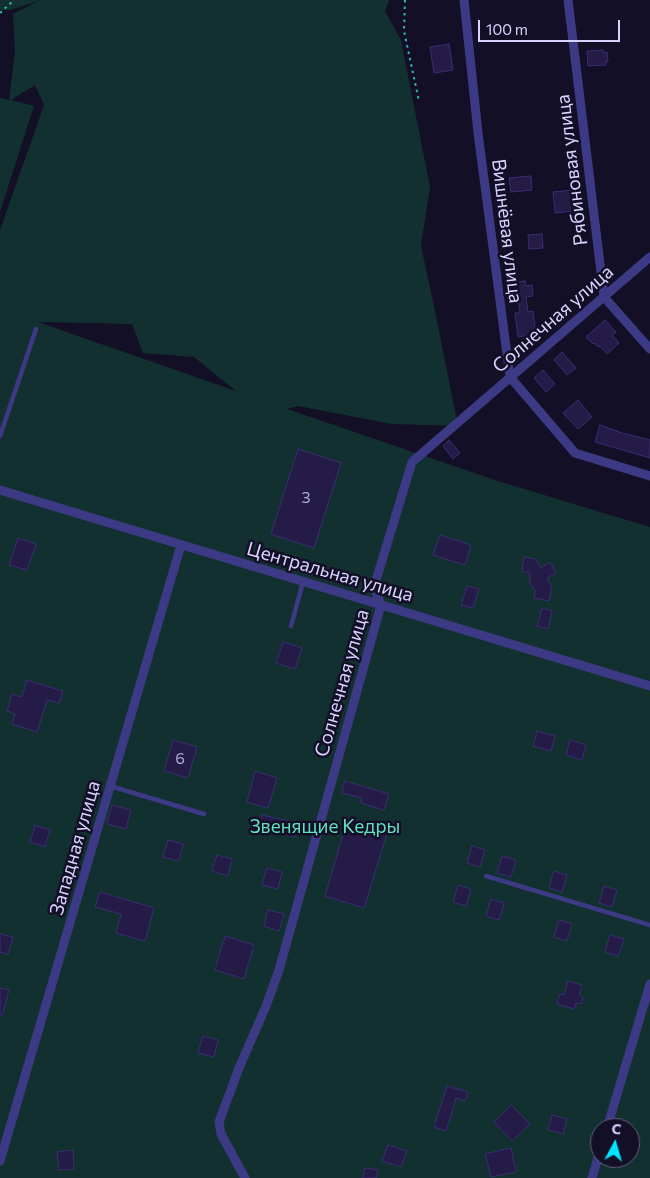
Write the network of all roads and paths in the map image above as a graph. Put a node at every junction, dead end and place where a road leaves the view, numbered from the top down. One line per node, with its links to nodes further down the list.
1 (14, 0): 5 (path)
2 (405, 0): 6 (path)
3 (464, 0): 11 (street, Вишнёвая улица)
4 (568, 0): 8 (street, Рябиновая улица)
5 (0, 13)
6 (419, 101)
7 (650, 257): 8 (street, Солнечная улица)
8 (604, 297): 10 (street); 11 (street, Солнечная улица)
9 (36, 329): 12 (lane)
10 (650, 349)
11 (510, 377): 13 (street); 17 (street, Солнечная улица)
12 (0, 436)
13 (650, 476)
14 (0, 490): 15 (street, Центральная улица)
15 (182, 545): 16 (street, Центральная улица); 20 (street, Западная улица)
16 (303, 582): 17 (street, Центральная улица); 18 (lane)
17 (381, 605): 19 (street, Центральная улица); 27 (street, Солнечная улица)
18 (291, 626)
19 (650, 686)
20 (110, 786): 21 (lane); 26 (street, Западная улица)
21 (204, 814)
22 (486, 876): 23 (lane)
23 (650, 925)
24 (650, 984): 25 (street)
25 (610, 1118)
26 (0, 1161)
27 (245, 1178)

